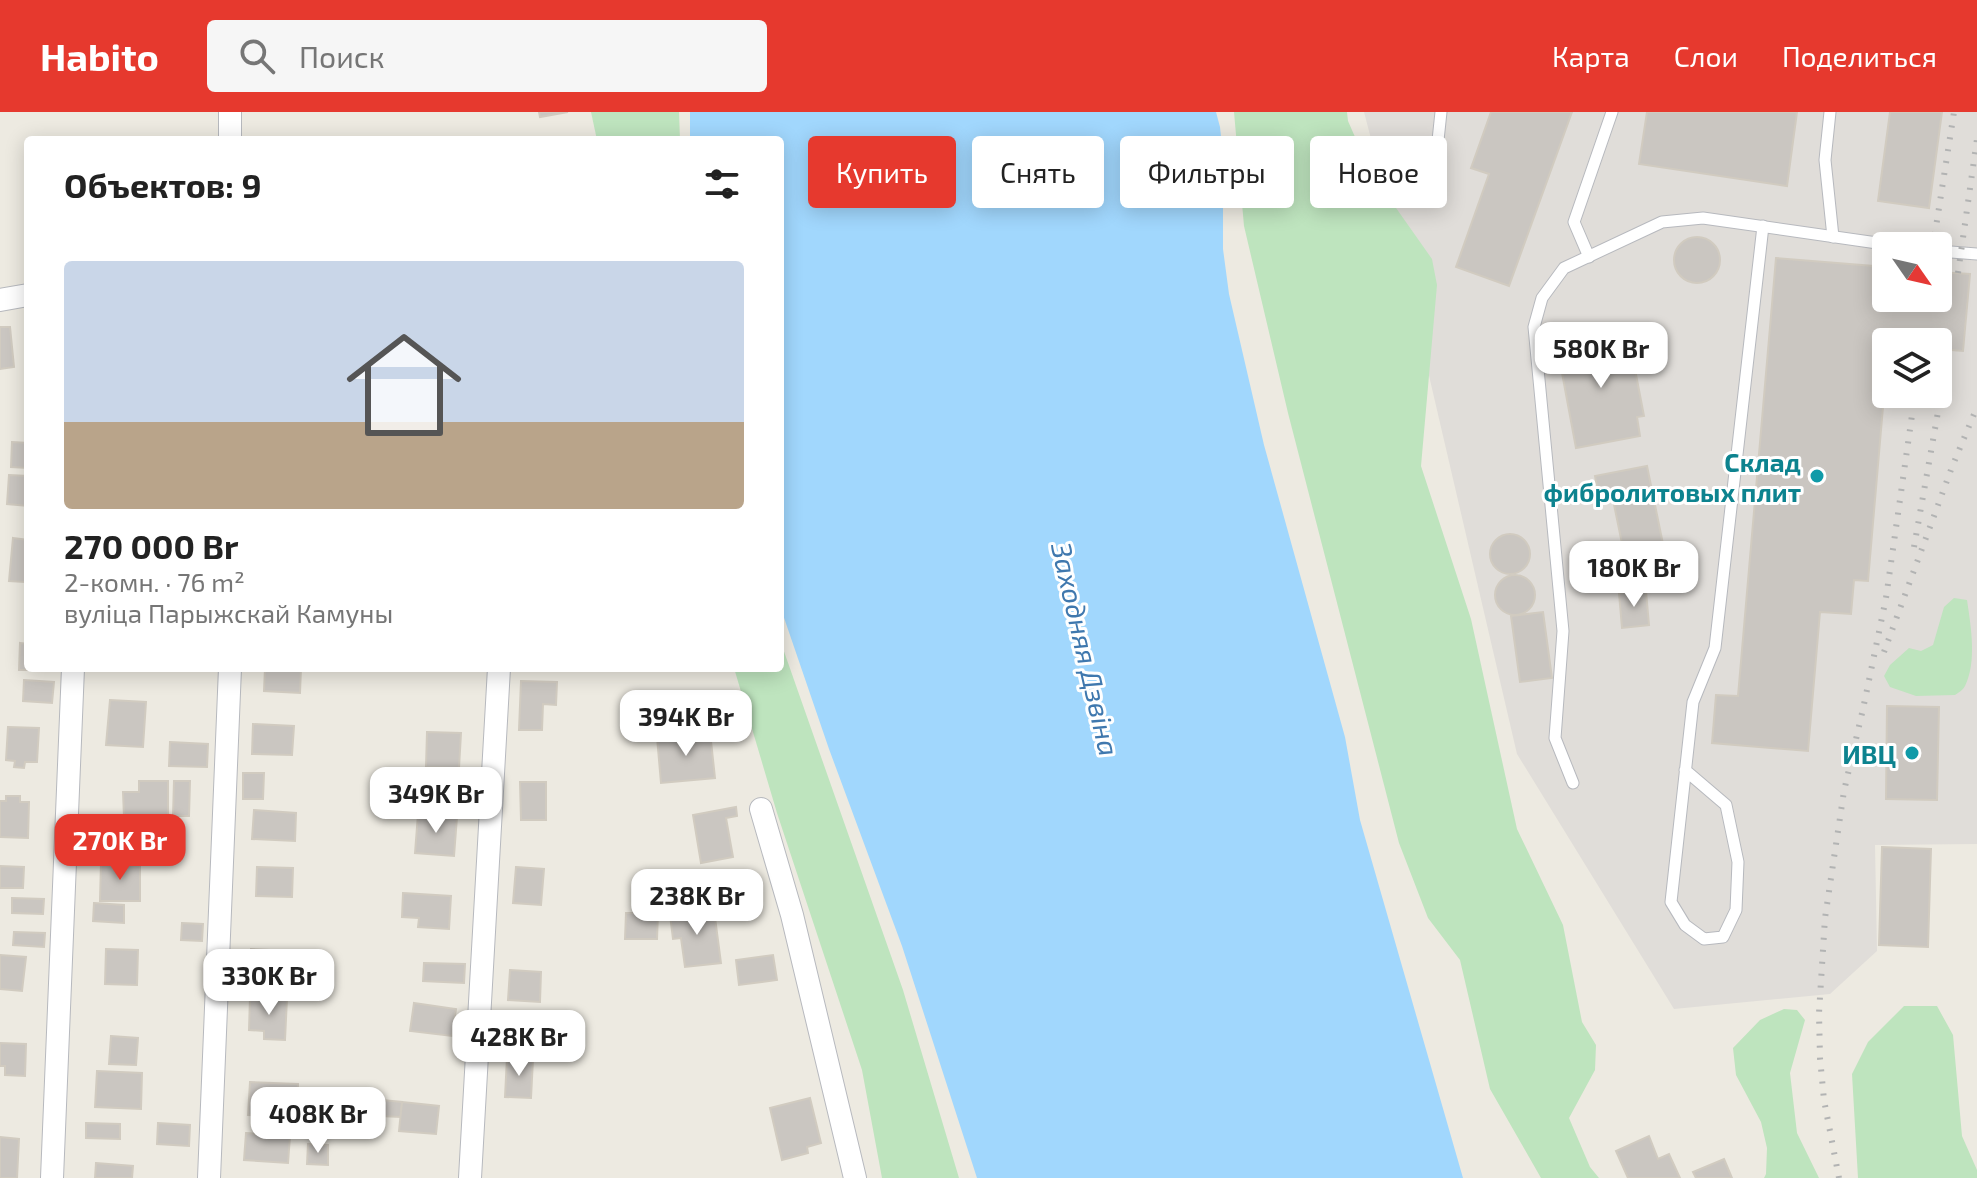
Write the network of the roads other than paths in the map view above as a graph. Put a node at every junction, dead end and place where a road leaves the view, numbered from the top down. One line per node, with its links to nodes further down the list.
1 (1441, 112): 4 (lane)
2 (1612, 112): 10 (lane)
3 (1830, 112): 6 (lane)
4 (1438, 136)
5 (1763, 226): 6 (lane); 10 (lane); 16 (lane)
6 (1833, 237): 7 (lane)
7 (1872, 242)
8 (1952, 252): 9 (lane)
9 (1977, 254)
10 (1589, 257): 17 (lane)
11 (24, 296): 12 (street)
12 (0, 300)
13 (73, 672): 19 (street)
14 (230, 672): 20 (street)
15 (499, 672): 21 (street)
16 (1685, 770): 16 (lane)
17 (1573, 783)
18 (761, 809): 22 (street)
19 (52, 1178)
20 (209, 1178)
21 (470, 1178)
22 (855, 1178)

